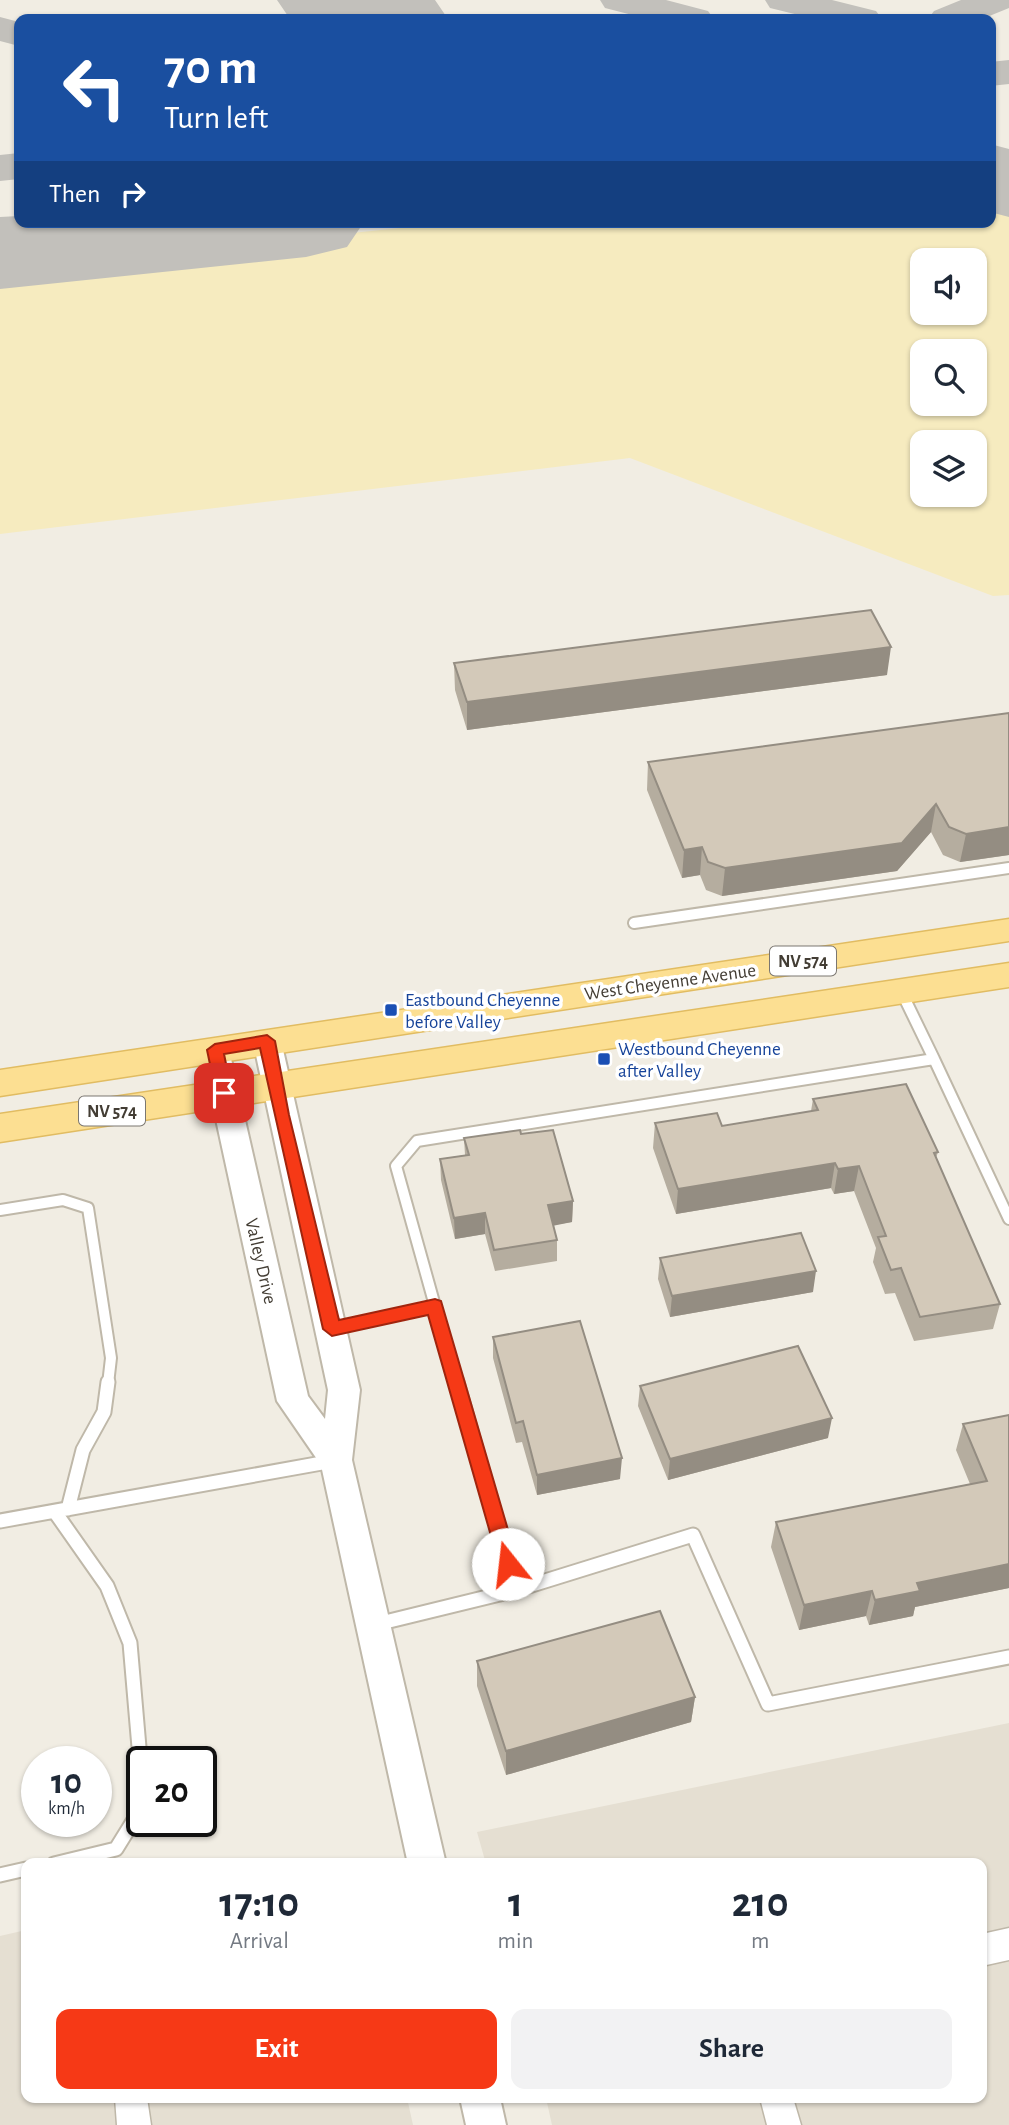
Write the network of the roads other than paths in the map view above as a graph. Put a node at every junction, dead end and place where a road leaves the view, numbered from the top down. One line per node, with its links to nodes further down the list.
1 (1009, 868): 2 (lane)
2 (634, 923)
3 (1009, 930): 6 (main road, West Cheyenne Avenue / NV 574)
4 (1009, 975): 5 (main road, NV 574)
5 (901, 991): 8 (lane); 10 (main road, NV 574)
6 (267, 1041): 7 (main road, West Cheyenne Avenue / NV 574); 10 (street, Valley Drive)
7 (215, 1050): 9 (main road, West Cheyenne Avenue / NV 574); 11 (street, Valley Drive)
8 (934, 1059): 14 (lane); 15 (lane)
9 (0, 1083)
10 (275, 1086): 11 (main road, NV 574); 16 (street, Valley Drive)
11 (224, 1093): 12 (main road, NV 574); 17 (street, Valley Drive)
12 (0, 1128)
13 (0, 1210): 18 (lane)
14 (1009, 1219)
15 (435, 1306): 16 (lane); 20 (lane)
16 (332, 1329): 17 (street, Valley Drive)
17 (336, 1461): 18 (lane); 21 (street, Valley Drive)
18 (62, 1510): 19 (lane); 23 (lane)
19 (0, 1521)
20 (516, 1590): 21 (lane); 22 (lane)
21 (374, 1625): 26 (street, Valley Drive)
22 (1009, 1657)
23 (139, 1746)
24 (126, 1833): 25 (lane)
25 (79, 1858)
26 (426, 1858)
27 (21, 1870): 28 (lane)
28 (0, 1875)
29 (1009, 1944): 30 (street)
30 (987, 1949)
31 (132, 2103): 34 (street)
32 (481, 2103): 35 (street)
33 (777, 2103): 36 (street)
34 (134, 2125)
35 (486, 2125)
36 (784, 2125)

